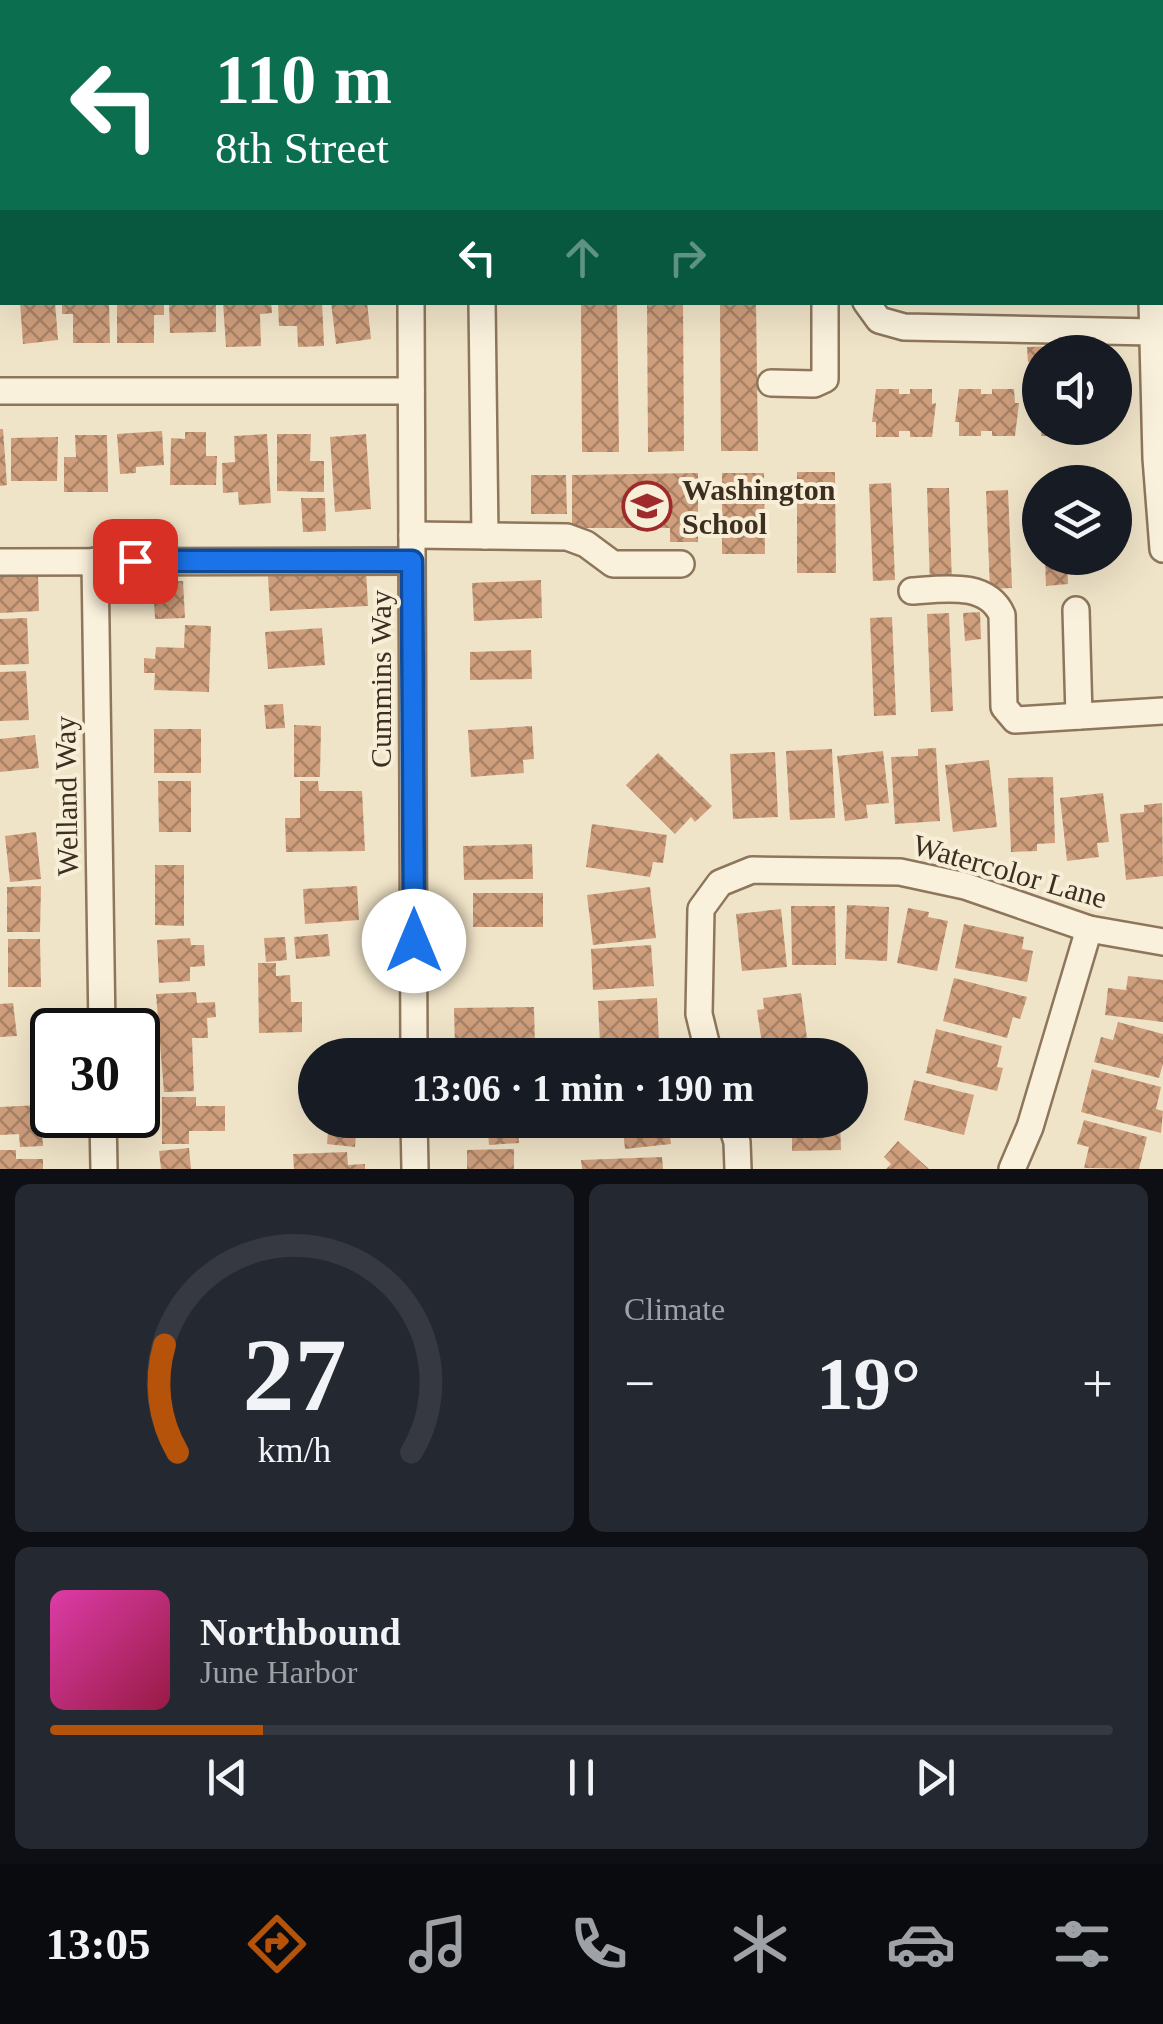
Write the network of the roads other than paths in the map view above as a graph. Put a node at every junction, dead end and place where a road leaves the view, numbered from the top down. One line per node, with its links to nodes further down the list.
1 (411, 305): 9 (street, Cummins Way)
2 (482, 305): 10 (street)
3 (825, 305): 7 (street)
4 (868, 305): 6 (street)
5 (1152, 305): 6 (street)
6 (1152, 332): 12 (street)
7 (771, 383)
8 (0, 391): 9 (street)
9 (410, 391): 11 (street, Cummins Way)
10 (485, 536): 11 (street); 15 (street)
11 (412, 548): 13 (street); 23 (street, Cummins Way)
12 (1163, 549)
13 (95, 561): 14 (street); 22 (street, Welland Way)
14 (0, 562)
15 (681, 564)
16 (912, 591): 19 (street)
17 (1076, 610): 19 (street)
18 (1163, 711): 19 (street)
19 (1079, 716)
20 (1089, 929): 21 (street, Watercolor Lane); 24 (street, Watercolor Lane); 31 (street)
21 (1163, 942)
22 (102, 1008)
23 (414, 1038)
24 (705, 1038)
25 (103, 1138): 28 (street)
26 (414, 1138): 29 (street)
27 (736, 1138): 30 (street)
28 (104, 1169)
29 (415, 1169)
30 (738, 1169)
31 (1012, 1169)

